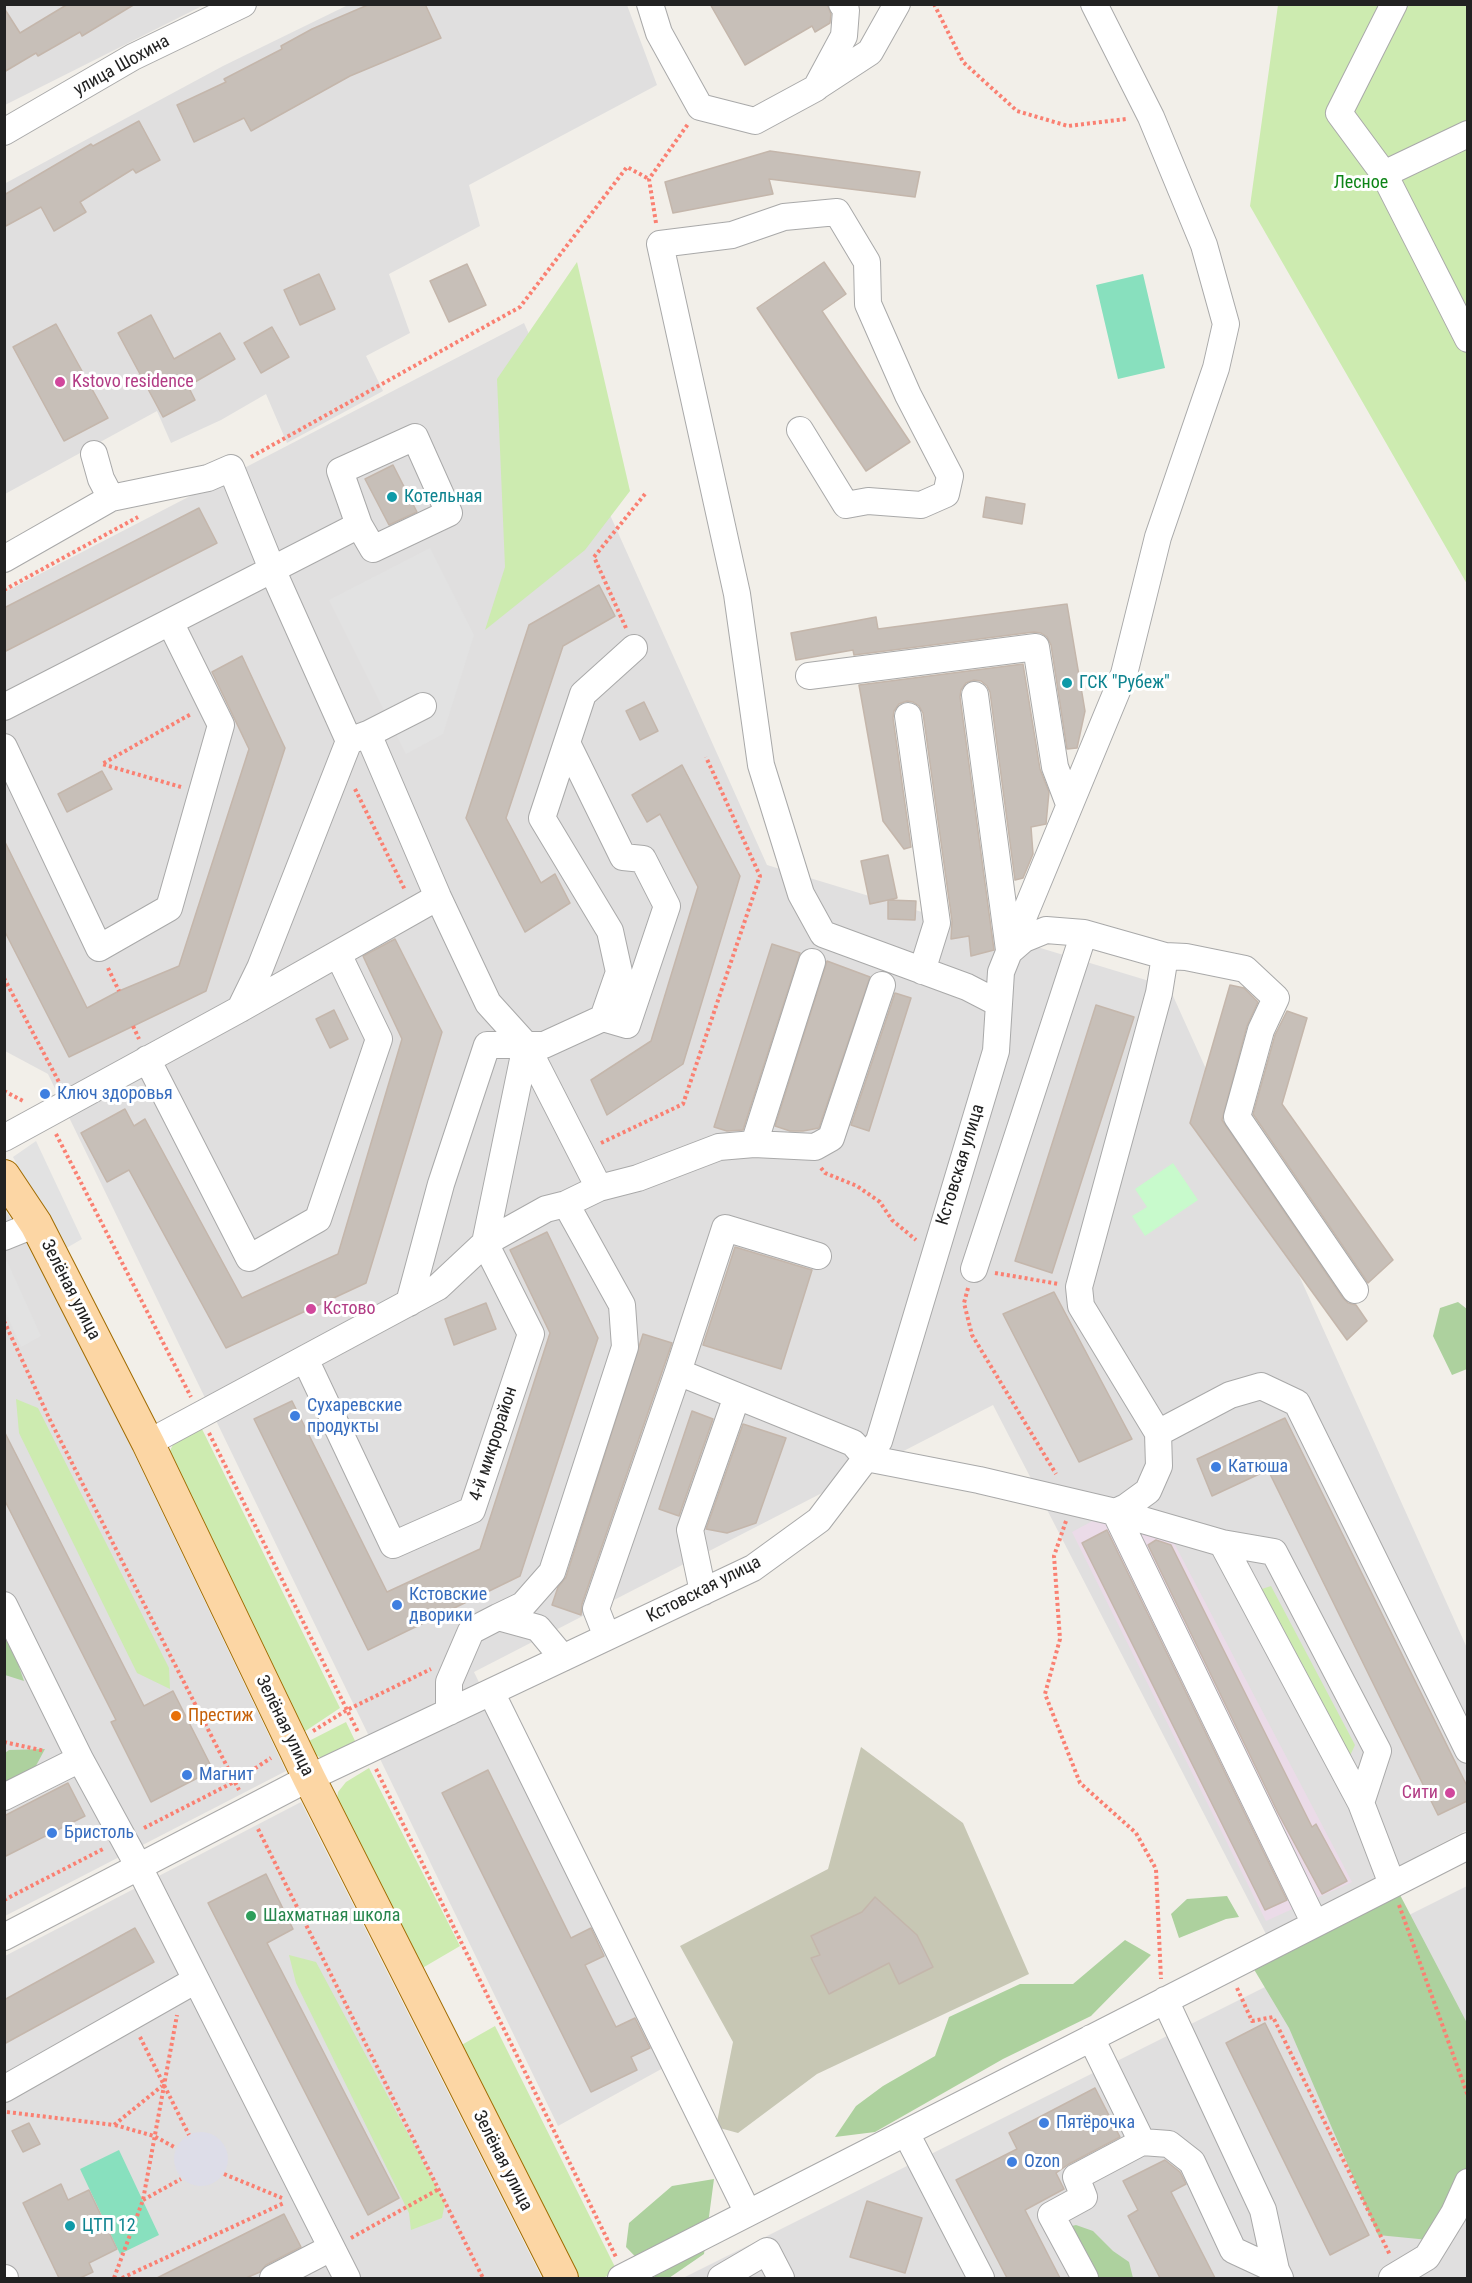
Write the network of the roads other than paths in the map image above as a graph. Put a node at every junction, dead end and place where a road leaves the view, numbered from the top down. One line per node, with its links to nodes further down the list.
1 (243, 4): 8 (street, улица Шохина)
2 (650, 4): 7 (street)
3 (842, 4): 7 (street)
4 (897, 4): 7 (street)
5 (1094, 4): 28 (street, Кстовская улица)
6 (1394, 4): 10 (street)
7 (816, 88)
8 (4, 132)
9 (1467, 134): 10 (street)
10 (1384, 174): 11 (street)
11 (1467, 339)
12 (800, 430): 35 (street)
13 (94, 454): 14 (street)
14 (111, 498): 16 (street); 17 (street)
15 (359, 525): 15 (street); 17 (street)
16 (4, 559)
17 (272, 569): 18 (street); 26 (street)
18 (170, 622): 23 (street); 27 (street)
19 (634, 648): 25 (street)
20 (809, 676): 28 (street)
21 (975, 695): 31 (street)
22 (423, 706): 26 (street)
23 (4, 707)
24 (908, 716): 35 (street)
25 (567, 743): 39 (street); 39 (street)
26 (353, 745): 29 (street); 38 (street)
27 (4, 747)
28 (1069, 804): 31 (street, Кстовская улица)
29 (438, 897): 32 (street); 40 (street)
30 (1084, 933): 31 (street); 33 (street); 51 (street)
31 (1009, 952): 37 (street, Кстовская улица)
32 (338, 954): 38 (street); 41 (street)
33 (1165, 956): 52 (street); 57 (street)
34 (812, 962): 43 (street)
35 (922, 971): 37 (street)
36 (882, 985): 43 (street)
37 (998, 1002): 59 (street, Кстовская улица)
38 (240, 1010): 41 (street)
39 (603, 1018): 40 (street)
40 (526, 1045): 45 (street); 49 (street); 53 (street)
41 (147, 1059): 42 (street)
42 (4, 1138)
43 (754, 1144): 45 (street)
44 (4, 1176): 47 (main road, Зелёная улица)
45 (599, 1188): 46 (street)
46 (566, 1203): 49 (street); 64 (street)
47 (36, 1224): 48 (street); 58 (main road, Зелёная улица)
48 (4, 1237)
49 (485, 1243): 53 (street); 54 (street, 4-й микрорайон)
50 (818, 1256): 55 (street)
51 (974, 1269)
52 (1354, 1290)
53 (409, 1303): 54 (street)
54 (305, 1359): 58 (street)
55 (678, 1372): 56 (street); 65 (street)
56 (737, 1396): 59 (street); 62 (street)
57 (1158, 1433): 60 (street); 69 (street)
58 (148, 1443): 71 (main road, Зелёная улица)
59 (866, 1458): 60 (street); 62 (street, Кстовская улица)
60 (1114, 1512): 61 (street); 77 (street)
61 (1222, 1543): 73 (street); 73 (street)
62 (703, 1592): 65 (street, Кстовская улица)
63 (4, 1605): 70 (street)
64 (498, 1617): 66 (street); 68 (street)
65 (607, 1637): 66 (street, Кстовская улица)
66 (563, 1658): 67 (street, Кстовская улица)
67 (491, 1692): 68 (street, Кстовская улица); 86 (street)
68 (449, 1712): 71 (street, Кстовская улица)
69 (1467, 1750)
70 (80, 1759): 72 (street); 75 (street)
71 (309, 1778): 75 (street, Кстовская улица); 93 (main road, Зелёная улица)
72 (4, 1797)
73 (1361, 1803): 76 (street)
74 (1467, 1846): 76 (street)
75 (139, 1867): 78 (street, Кстовская улица); 79 (street)
76 (1392, 1884): 77 (street)
77 (1315, 1924): 80 (street)
78 (4, 1937)
79 (190, 1984): 82 (street); 87 (street)
80 (1165, 2000): 81 (street); 88 (street)
81 (1091, 2038): 83 (street); 84 (street)
82 (4, 2089)
83 (906, 2133): 86 (street); 96 (street)
84 (1142, 2142): 88 (street); 97 (street)
85 (1467, 2182): 89 (street)
86 (748, 2213): 90 (street)
87 (331, 2248): 91 (street); 92 (street)
88 (1278, 2274)
89 (1396, 2276)
90 (623, 2277)
91 (273, 2278)
92 (347, 2278)
93 (562, 2278)
94 (721, 2278): 95 (street)
95 (781, 2278)
96 (981, 2278)
97 (1085, 2278)

